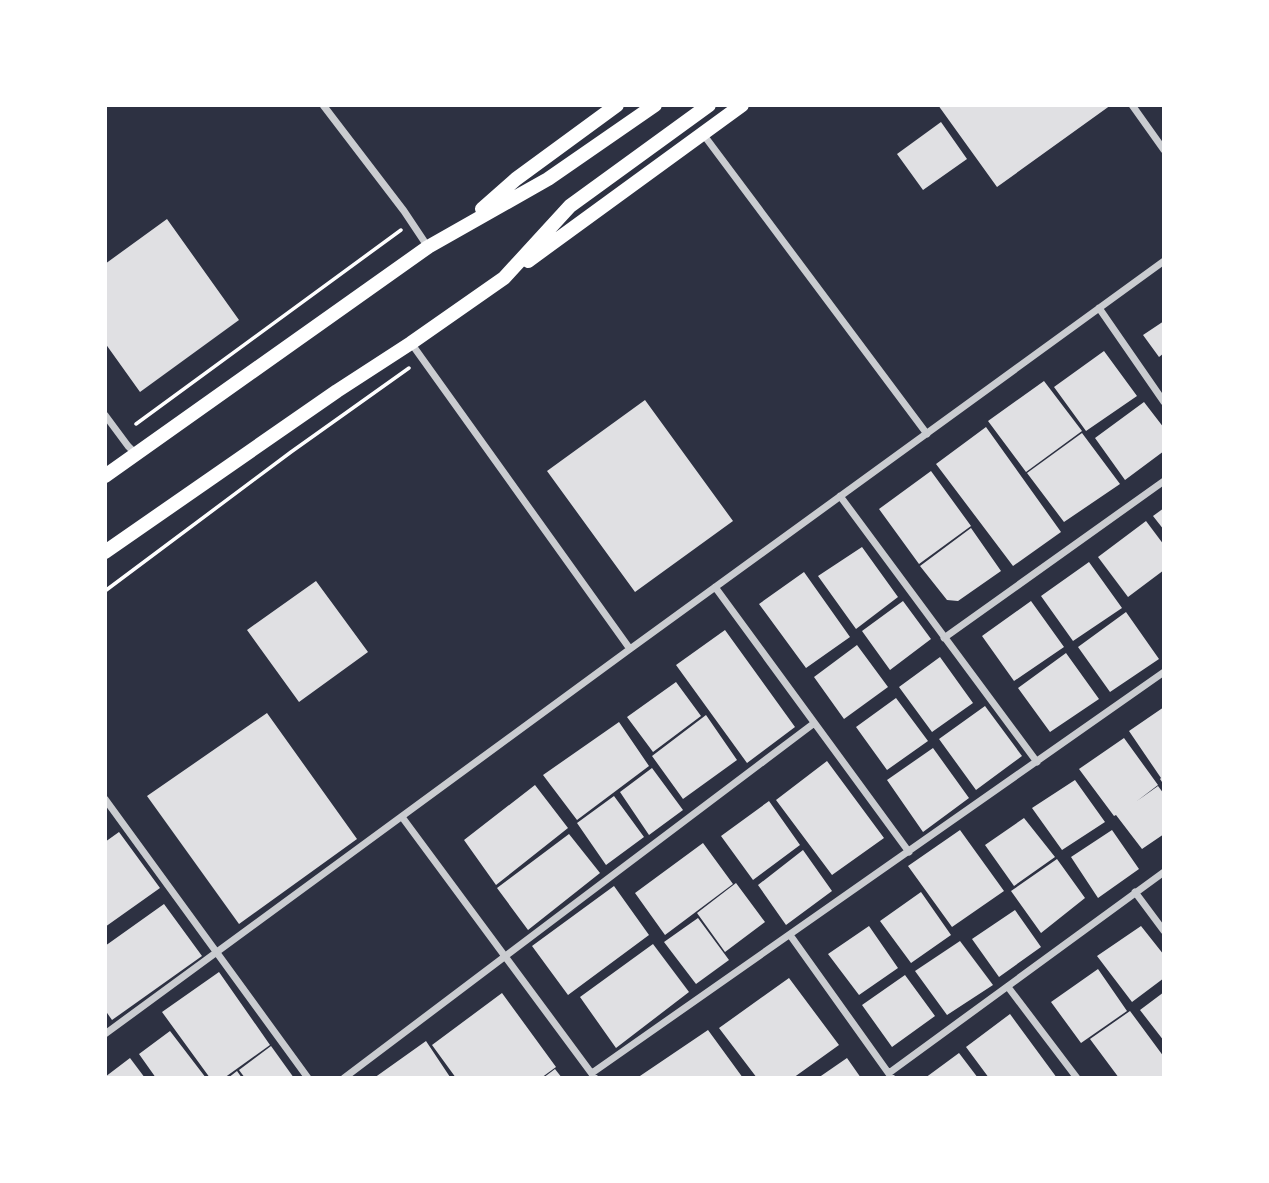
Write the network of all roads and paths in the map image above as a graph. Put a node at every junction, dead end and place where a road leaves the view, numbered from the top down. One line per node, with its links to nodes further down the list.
1 (323, 105): 9 (street)
2 (617, 105): 10 (main road)
3 (655, 105): 10 (main road)
4 (709, 105): 15 (main road)
5 (743, 105): 7 (main road)
6 (1132, 105): 8 (street)
7 (703, 133): 15 (main road); 22 (street)
8 (1164, 150)
9 (411, 222): 11 (street); 21 (path)
10 (461, 227): 11 (main road)
11 (428, 247): 23 (main road)
12 (1164, 261): 13 (street)
13 (1156, 267): 14 (street); 16 (street)
14 (1164, 273)
15 (504, 278): 17 (main road)
16 (1099, 308): 19 (street); 22 (street)
17 (411, 343): 18 (street); 27 (main road)
18 (422, 358): 29 (path); 31 (street)
19 (1164, 401)
20 (105, 415): 23 (street)
21 (136, 424)
22 (927, 434): 26 (street)
23 (135, 453): 24 (main road)
24 (105, 476)
25 (1164, 481): 30 (street)
26 (840, 496): 28 (street); 30 (street)
27 (105, 552)
28 (715, 587): 31 (street); 33 (street)
29 (105, 591)
30 (944, 638): 34 (street)
31 (630, 649): 36 (street)
32 (1164, 672): 34 (street)
33 (813, 723): 37 (street); 43 (street)
34 (1037, 762): 37 (street)
35 (105, 799): 42 (street)
36 (402, 817): 42 (street); 43 (street)
37 (909, 852): 41 (street)
38 (1164, 872): 39 (street)
39 (1135, 892): 40 (street); 44 (street)
40 (1164, 932)
41 (790, 936): 46 (street); 47 (street)
42 (218, 952): 45 (street); 48 (street)
43 (506, 956): 46 (street); 49 (street)
44 (1007, 987): 47 (street); 50 (street)
45 (105, 1034)
46 (594, 1076)
47 (891, 1076)
48 (309, 1078)
49 (344, 1078)
50 (1077, 1078)

